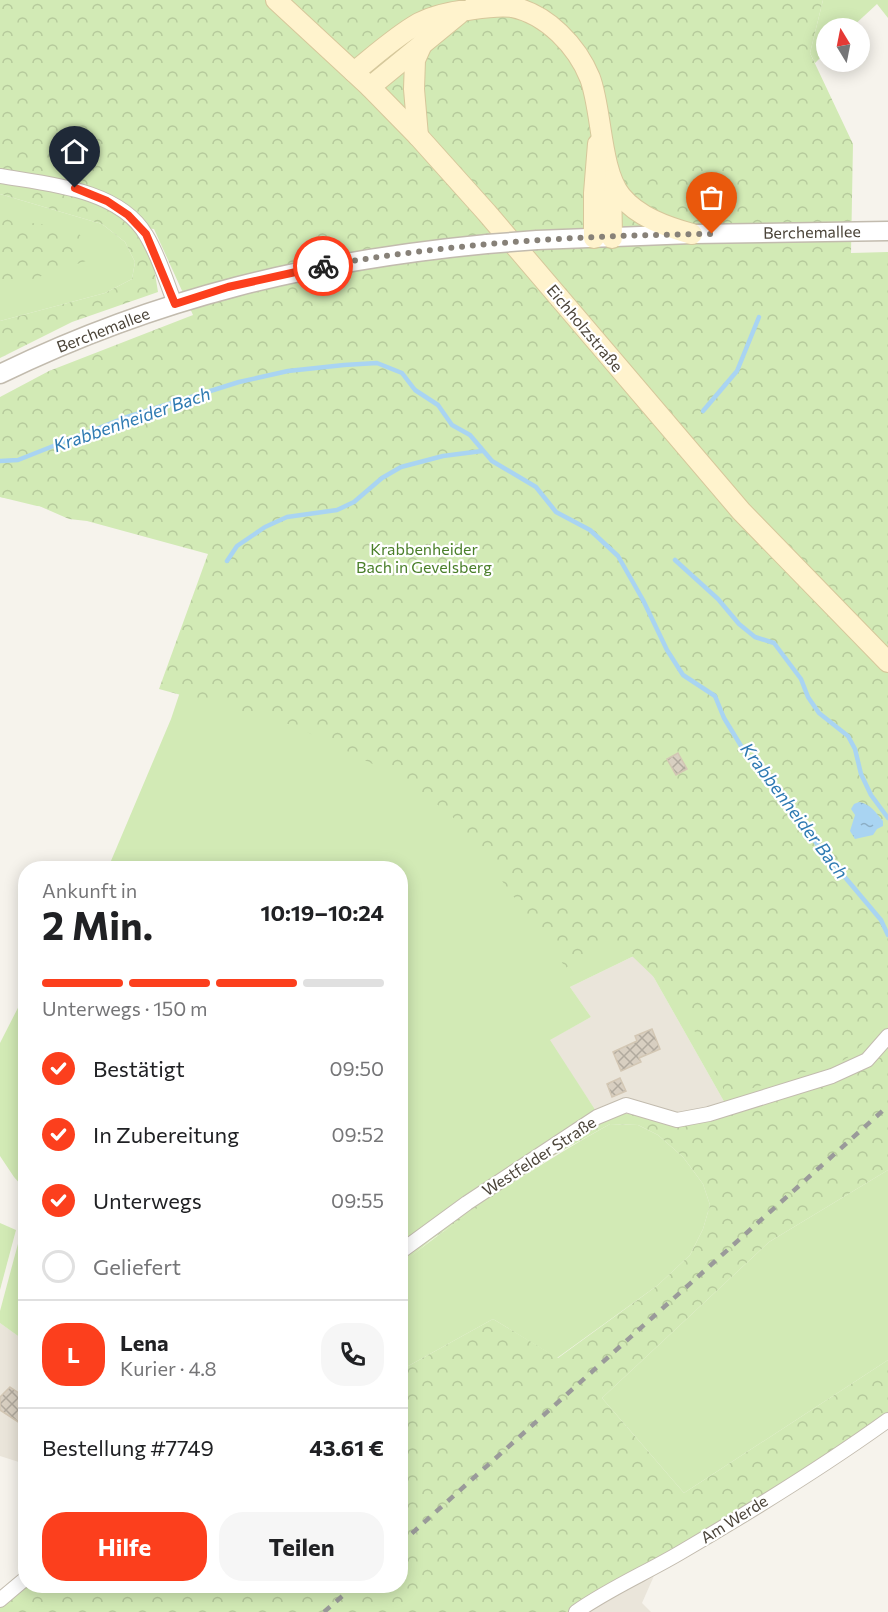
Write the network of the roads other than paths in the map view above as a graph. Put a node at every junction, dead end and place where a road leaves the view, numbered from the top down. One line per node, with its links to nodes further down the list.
1 (276, 0): 4 (main road, Eichholzstraße)
2 (463, 10): 3 (main road); 4 (main road); 6 (main road)
3 (423, 42): 5 (main road); 7 (main road)
4 (354, 72): 5 (main road, Eichholzstraße)
5 (370, 87): 7 (main road, Eichholzstraße)
6 (601, 132): 9 (main road); 12 (main road)
7 (418, 136): 15 (main road, Eichholzstraße)
8 (0, 176): 13 (street)
9 (611, 176): 11 (main road); 12 (main road)
10 (888, 231): 11 (street, Berchemallee)
11 (692, 234): 12 (street, Berchemallee)
12 (603, 238): 13 (street, Berchemallee, bridge)
13 (175, 304): 14 (street, Berchemallee)
14 (0, 374)
15 (888, 662)
16 (888, 1036): 17 (street, Westfelder Straße)
17 (408, 1246)
18 (888, 1420): 21 (street, Am Werde)
19 (18, 1585): 20 (street)
20 (0, 1600)
21 (576, 1612)

